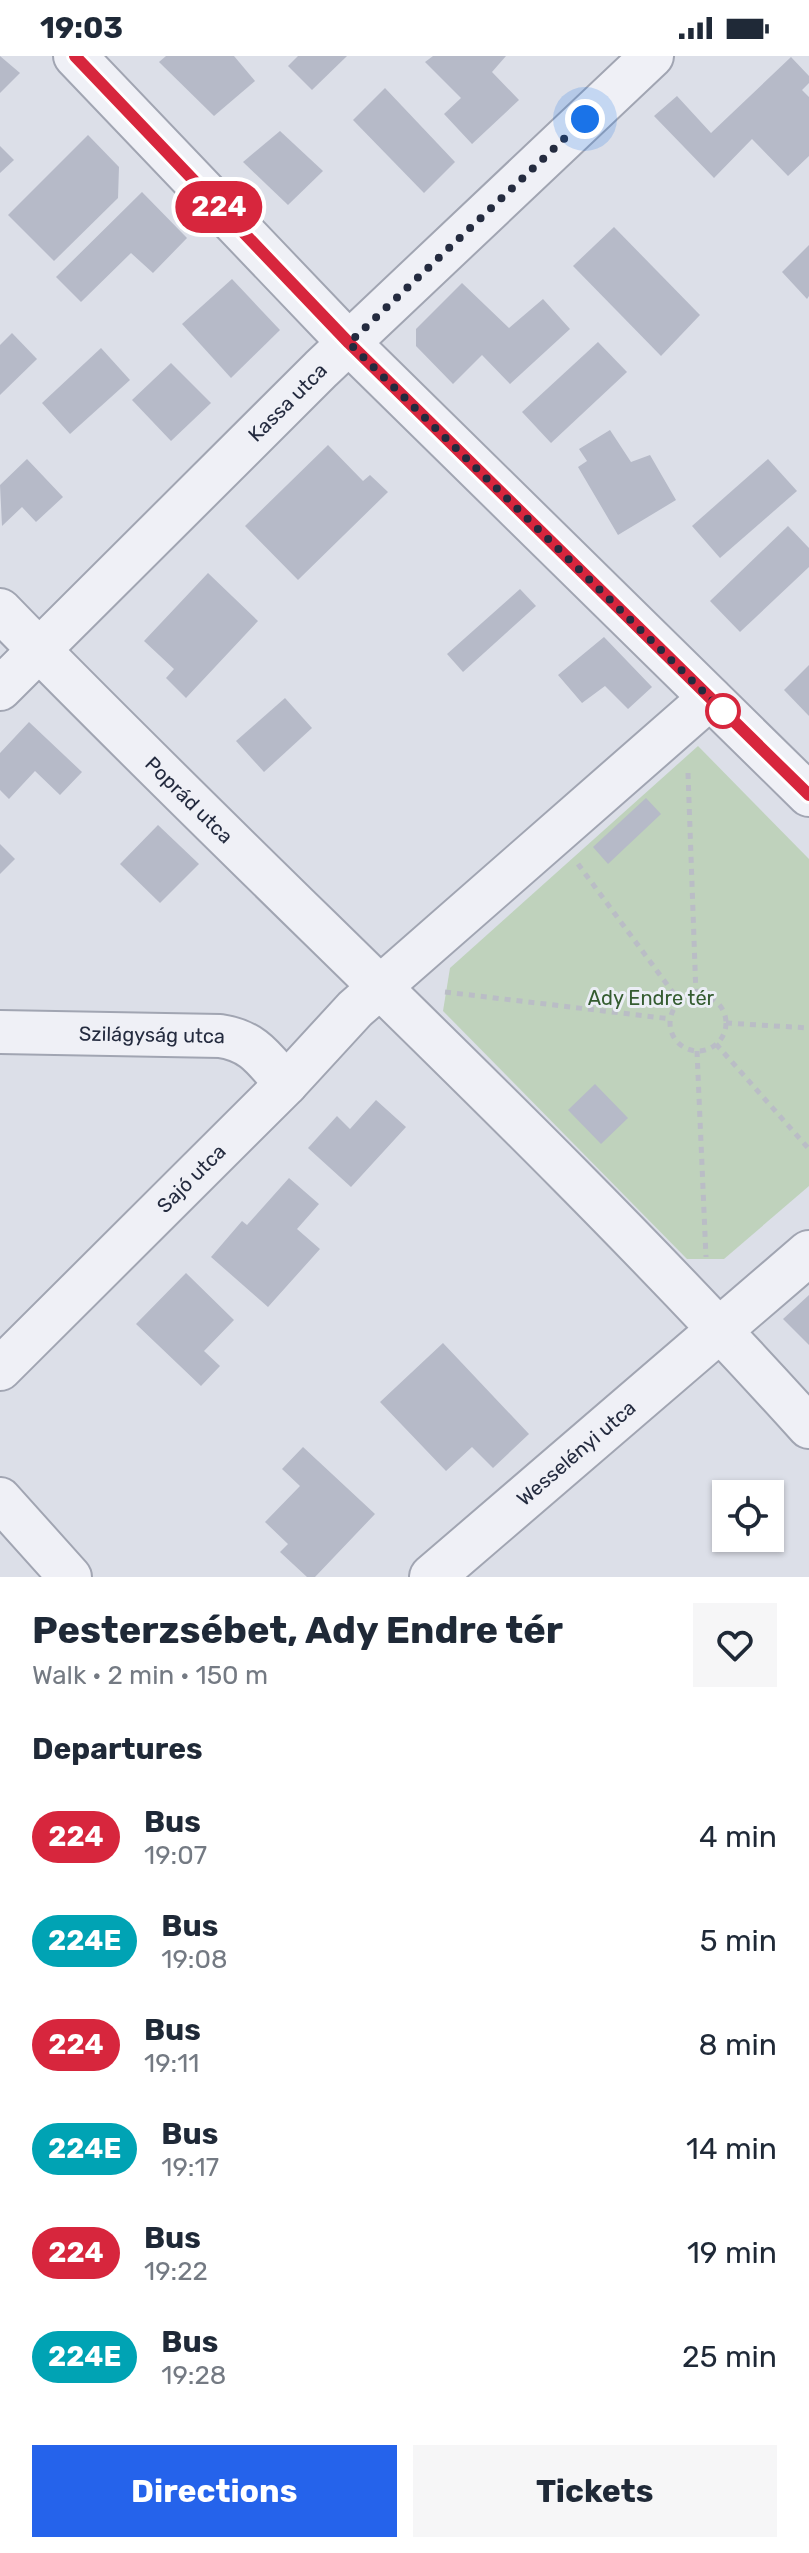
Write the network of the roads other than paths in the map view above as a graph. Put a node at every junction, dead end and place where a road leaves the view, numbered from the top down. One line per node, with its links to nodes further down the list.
1 (75, 56): 3 (street)
2 (652, 56): 3 (street, Kassa utca)
3 (349, 343): 5 (street, Kassa utca); 7 (street)
4 (0, 610): 5 (street, Poprád utca)
5 (40, 651): 6 (street, Kassa utca); 9 (street, Poprád utca)
6 (0, 689)
7 (710, 698): 8 (street); 9 (street)
8 (809, 795)
9 (381, 986): 11 (street, Sajó utca); 13 (street)
10 (0, 1032): 11 (street, Szilágyság utca)
11 (286, 1084): 14 (street, Sajó utca)
12 (809, 1253): 13 (street)
13 (720, 1331): 15 (street); 18 (street, Wesselényi utca)
14 (0, 1369)
15 (809, 1427)
16 (0, 1499): 17 (street)
17 (70, 1577)
18 (432, 1577)

